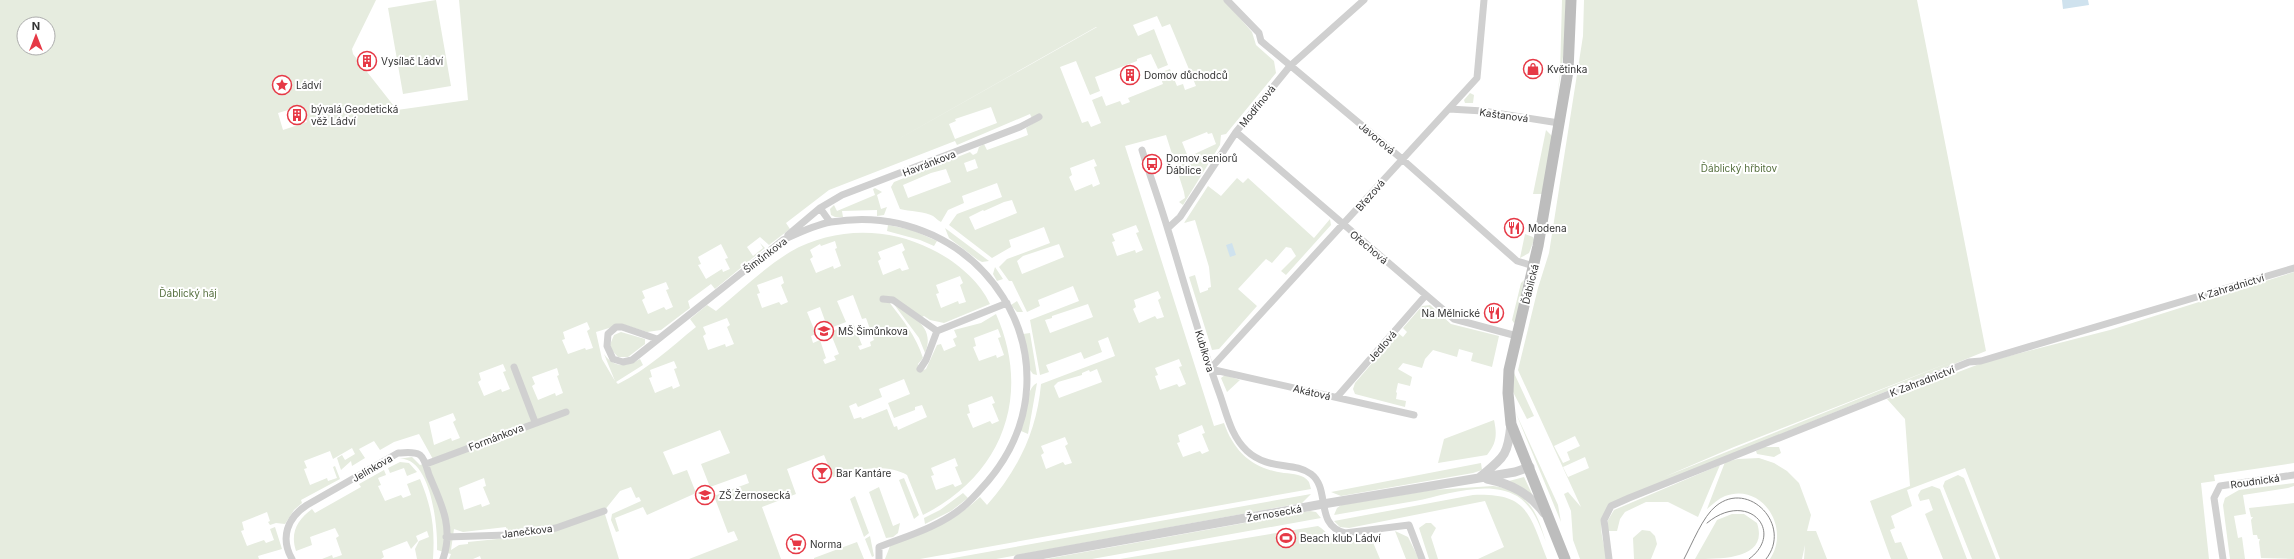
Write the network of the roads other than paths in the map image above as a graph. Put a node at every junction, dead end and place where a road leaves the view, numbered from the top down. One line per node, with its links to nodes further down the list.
1 (1227, 0): 5 (street, Javorová)
2 (1364, 0): 5 (street, Modřínová)
3 (1484, 0): 6 (street, Březová)
4 (1571, 0): 8 (main road, Ďáblická)
5 (1290, 66): 9 (street, Modřínová); 11 (street, Javorová)
6 (1449, 109): 8 (street, Kaštanová); 11 (street, Březová)
7 (1039, 117): 12 (street, Havránkova)
8 (1559, 123): 17 (main road, Ďáblická)
9 (1236, 132): 14 (street, Ořechová); 15 (street, Modřínová)
10 (1142, 150): 15 (street, Kubíkova)
11 (1402, 159): 14 (street, Březová); 17 (street, Javorová)
12 (820, 208): 13 (street); 16 (street, Havránkova)
13 (830, 222): 16 (street, Šimůnkova); 21 (street, Šimůnkova)
14 (1344, 225): 19 (street, Ořechová); 27 (street, Březová)
15 (1168, 228): 27 (street, Kubíkova)
16 (783, 240): 24 (street, Šimůnkova)
17 (1534, 266): 23 (main road, Ďáblická)
18 (2294, 268): 47 (street, K Zahradnictví)
19 (1426, 295): 23 (street, Ořechová); 28 (street, Jedlová)
20 (884, 299): 22 (street)
21 (1007, 303): 22 (street); 43 (street, Šimůnkova)
22 (937, 331): 26 (street)
23 (1517, 336): 32 (main road, Ďáblická)
24 (657, 339): 24 (street, Šimůnkova)
25 (514, 367): 31 (street)
26 (920, 369)
27 (1210, 369): 28 (street, Akátová); 37 (street, Kubíkova)
28 (1337, 398): 30 (street, Akátová)
29 (566, 412): 31 (street, Formánkova)
30 (1414, 415)
31 (534, 422): 33 (street, Formánkova)
32 (1511, 424): 34 (main road, Ďáblická); 36 (street)
33 (426, 464): 40 (street, Jelínkova); 41 (street, Jelínkova)
34 (1530, 467): 36 (street, Žernosecká); 39 (main road, Ďáblická)
35 (2294, 475): 48 (street, Roudnická)
36 (1479, 478): 37 (street, Žernosecká); 39 (street)
37 (1323, 504): 44 (street, Žernosecká); 45 (street, Kubíkova)
38 (604, 511): 40 (street, Janečkova)
39 (1550, 520): 46 (main road, Ďáblická)
40 (446, 538): 42 (street, Jelínkova)
41 (292, 559)
42 (443, 559)
43 (880, 559)
44 (1018, 559)
45 (1422, 559)
46 (1565, 559)
47 (1609, 559)
48 (2223, 559)

